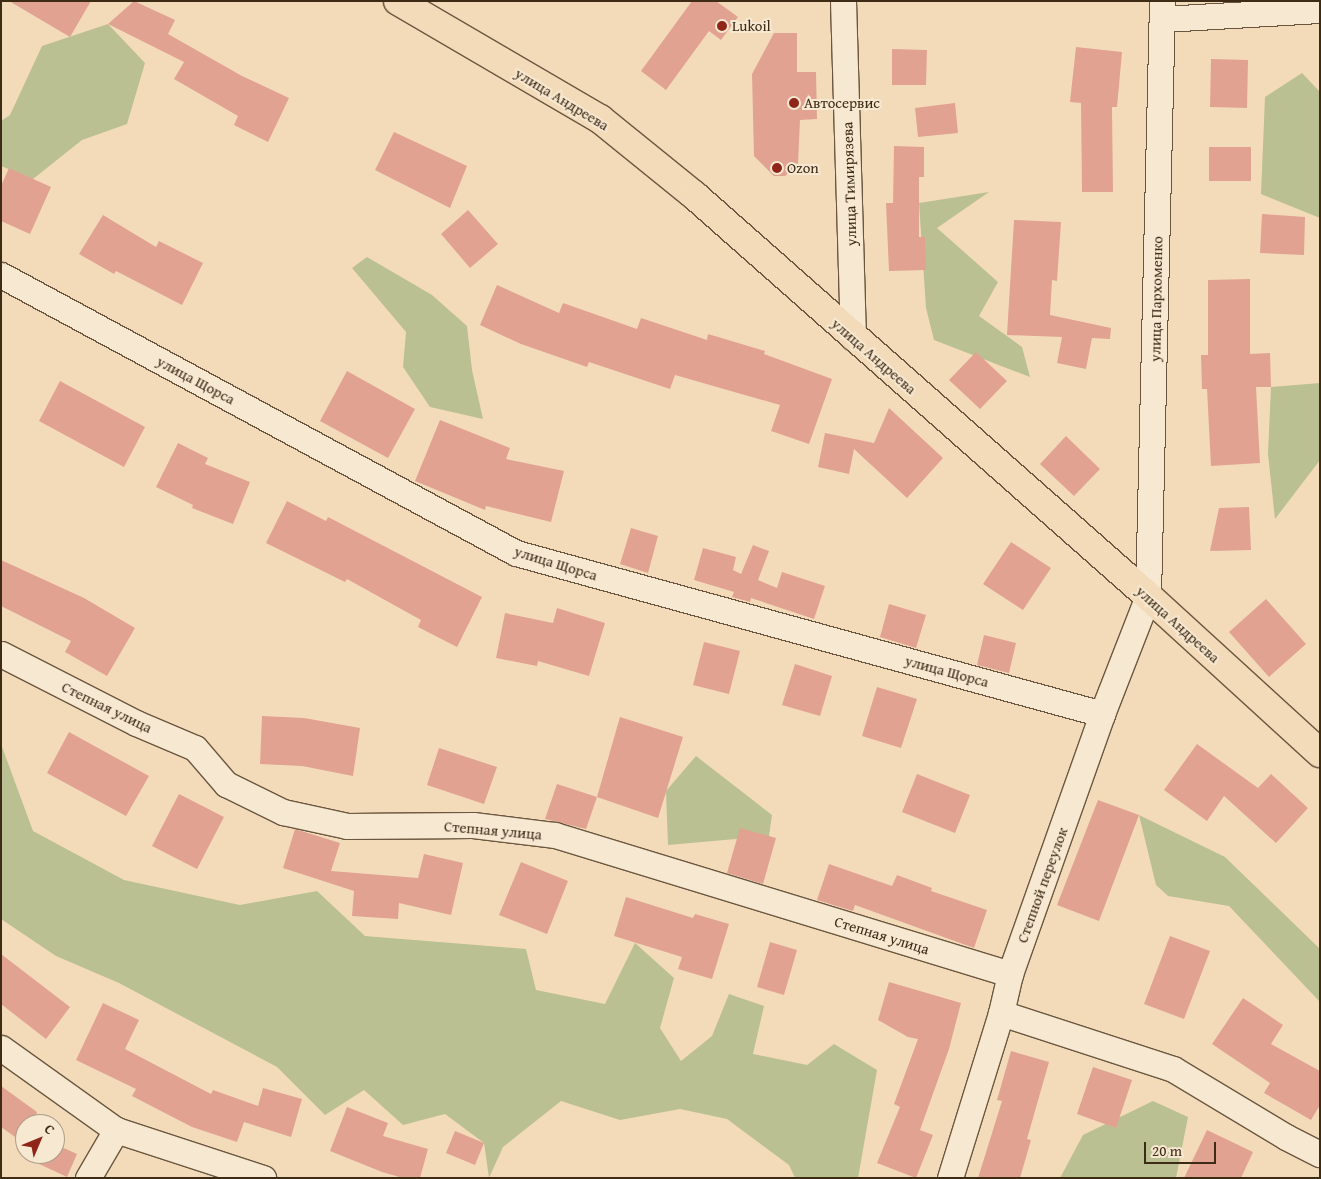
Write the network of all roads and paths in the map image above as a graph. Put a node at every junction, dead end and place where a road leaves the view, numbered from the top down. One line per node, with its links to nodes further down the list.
1 (398, 1): 6 (main road, улица Андреева)
2 (844, 1): 6 (street, улица Тимирязева)
3 (1162, 10): 4 (street); 7 (street, улица Пархоменко)
4 (1320, 10)
5 (1, 274): 9 (street, улица Щорса)
6 (853, 338): 7 (main road, улица Андреева)
7 (1148, 596): 9 (street, Степной переулок); 10 (main road, улица Андреева)
8 (1, 654): 11 (street, Степная улица)
9 (1102, 714): 11 (street, Степной переулок)
10 (1320, 753)
11 (1010, 974): 12 (street, Степной переулок)
12 (1001, 1013): 15 (street); 18 (street, Степной переулок)
13 (1, 1048): 14 (street)
14 (116, 1130): 16 (street); 17 (street)
15 (1320, 1154)
16 (88, 1178)
17 (263, 1178)
18 (950, 1178)

